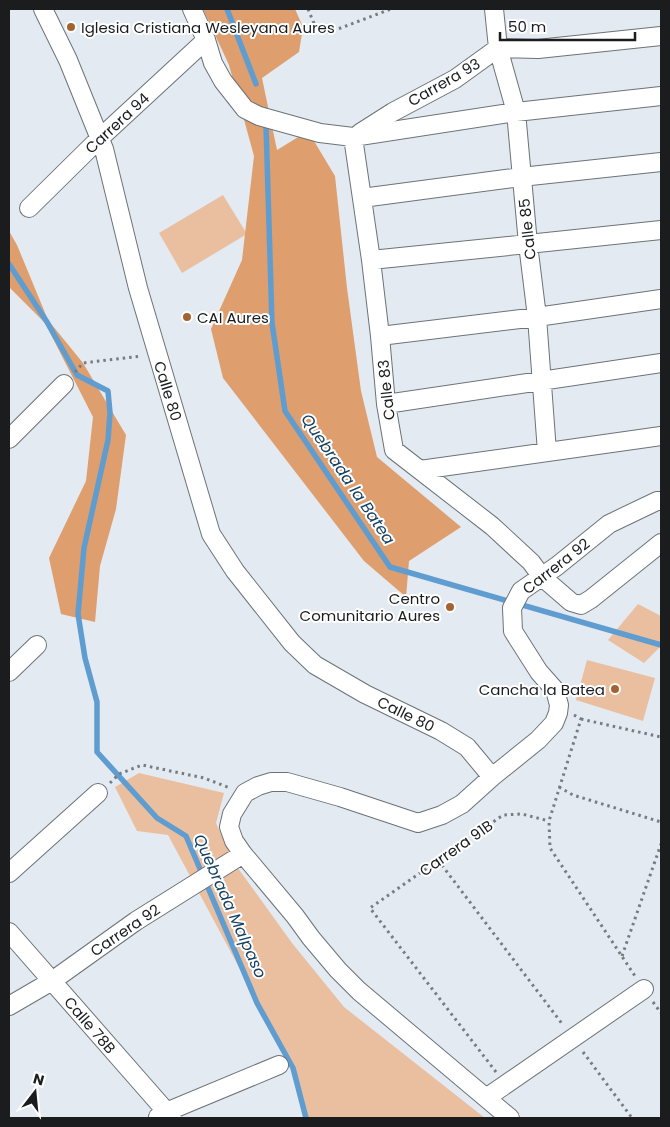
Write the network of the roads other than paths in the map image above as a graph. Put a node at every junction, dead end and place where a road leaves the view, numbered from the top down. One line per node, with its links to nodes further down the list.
1 (43, 9): 10 (street, Calle 80)
2 (192, 9): 5 (street)
3 (494, 9): 6 (street, Calle 85)
4 (661, 36): 6 (street)
5 (206, 40): 9 (street); 10 (street, Carrera 94)
6 (498, 48): 8 (street, Calle 85); 9 (street, Carrera 93)
7 (661, 96): 8 (street)
8 (516, 112): 9 (street); 12 (street, Calle 85)
9 (353, 137): 13 (street, Calle 83)
10 (100, 138): 14 (street, Carrera 94); 34 (street, Calle 80)
11 (661, 162): 12 (street)
12 (521, 177): 13 (street); 16 (street, Calle 85)
13 (362, 198): 17 (street, Calle 83)
14 (29, 208)
15 (661, 230): 16 (street)
16 (528, 244): 17 (street); 19 (street, Calle 85)
17 (371, 260): 20 (street, Calle 83)
18 (661, 299): 19 (street)
19 (537, 316): 20 (street); 22 (street, Calle 85)
20 (380, 336): 24 (street, Calle 83)
21 (661, 364): 22 (street)
22 (542, 381): 24 (street); 27 (street, Calle 85)
23 (64, 384): 26 (street)
24 (386, 404): 28 (street, Calle 83)
25 (661, 436): 27 (street)
26 (9, 440)
27 (547, 452): 28 (street)
28 (420, 470): 31 (street, Calle 83)
29 (661, 502): 31 (street, Carrera 92)
30 (661, 543): 31 (street, Calle 83)
31 (542, 577): 34 (street, Carrera 92)
32 (38, 645): 33 (street)
33 (9, 672)
34 (492, 777): 36 (street)
35 (98, 793): 37 (street)
36 (235, 859): 39 (street, Carrera 92); 43 (street)
37 (9, 872)
38 (9, 932): 39 (street, Calle 78B)
39 (52, 981): 41 (street, Carrera 92); 44 (street, Calle 78B)
40 (644, 988): 43 (street)
41 (9, 1006)
42 (279, 1066): 44 (street)
43 (486, 1098): 45 (street)
44 (164, 1116)
45 (510, 1118)

